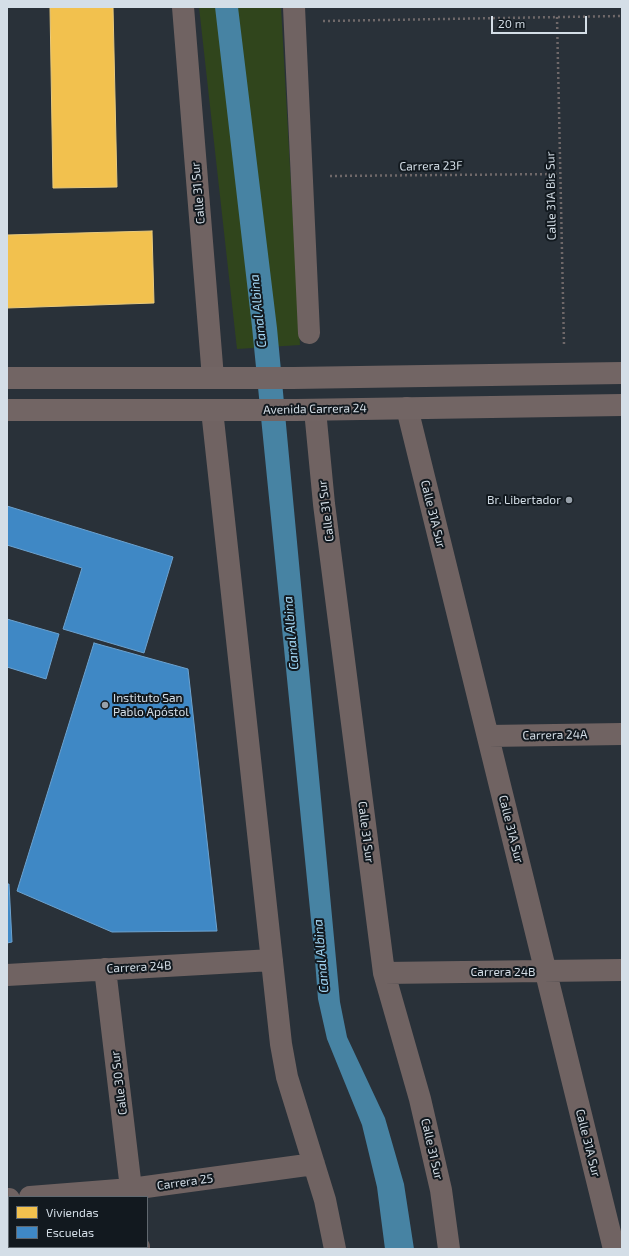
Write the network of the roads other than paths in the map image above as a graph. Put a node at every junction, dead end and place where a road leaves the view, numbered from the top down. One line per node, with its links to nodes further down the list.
1 (183, 7): 6 (street, Calle 31 Sur)
2 (294, 14): 3 (street)
3 (309, 333)
4 (622, 373): 6 (main road)
5 (7, 378): 6 (main road)
6 (214, 378)
7 (622, 405): 8 (main road, Avenida Carrera 24)
8 (407, 408): 11 (main road, Avenida Carrera 24); 13 (street, Calle 31A Sur)
9 (7, 410): 10 (main road, Avenida Carrera 24)
10 (212, 410): 11 (main road, Avenida Carrera 24); 14 (street)
11 (305, 410): 18 (street, Calle 31 Sur)
12 (622, 734): 13 (street, Carrera 24A)
13 (488, 736): 17 (street, Calle 31A Sur)
14 (272, 960): 15 (street, Carrera 24B); 20 (street)
15 (105, 969): 19 (street, Carrera 24B); 21 (street, Calle 30 Sur)
16 (622, 970): 17 (street, Carrera 24B)
17 (546, 971): 18 (street, Carrera 24B); 25 (street, Calle 31A Sur)
18 (384, 973): 24 (street, Calle 31 Sur)
19 (7, 975)
20 (314, 1164): 21 (street, Carrera 25); 23 (street)
21 (132, 1193): 22 (street, Carrera 25)
22 (56, 1196)
23 (335, 1249)
24 (449, 1249)
25 (614, 1249)

